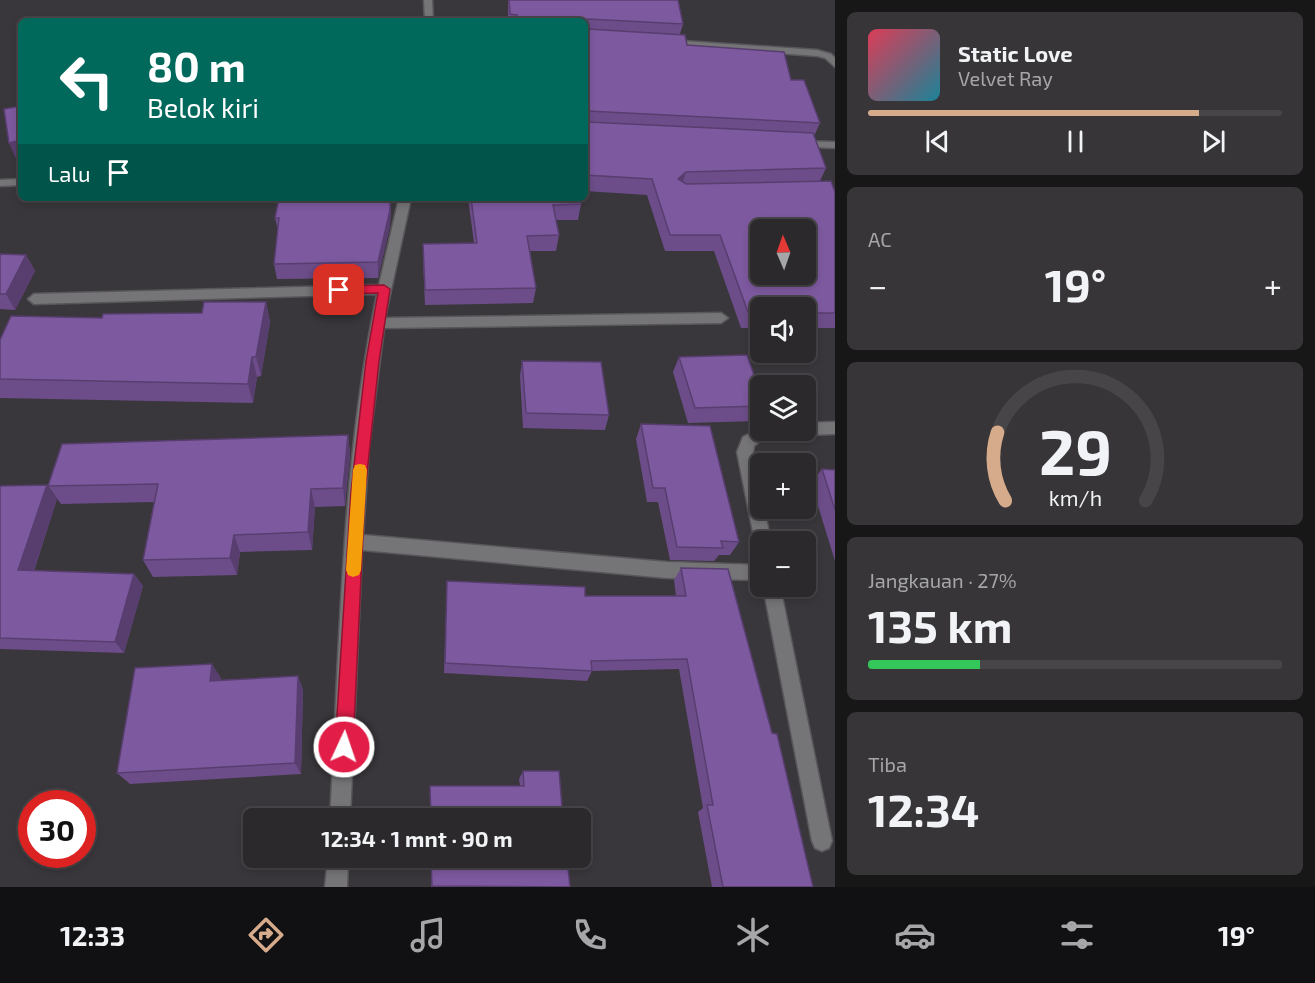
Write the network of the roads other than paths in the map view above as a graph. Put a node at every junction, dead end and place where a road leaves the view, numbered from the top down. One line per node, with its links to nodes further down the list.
1 (428, 0): 2 (street)
2 (429, 18)
3 (660, 43): 4 (street)
4 (835, 64)
5 (789, 144): 6 (street)
6 (835, 145)
7 (18, 182): 8 (street)
8 (0, 183)
9 (404, 201): 10 (street)
10 (384, 289): 11 (street); 13 (street)
11 (34, 299)
12 (721, 318): 13 (street)
13 (378, 323): 18 (street)
14 (835, 428): 15 (street)
15 (816, 429)
16 (750, 438): 17 (street)
17 (761, 531)
18 (355, 543): 19 (street); 21 (street)
19 (750, 573)
20 (773, 597): 22 (street)
21 (341, 808)
22 (822, 841)
23 (337, 868): 24 (street)
24 (336, 887)

